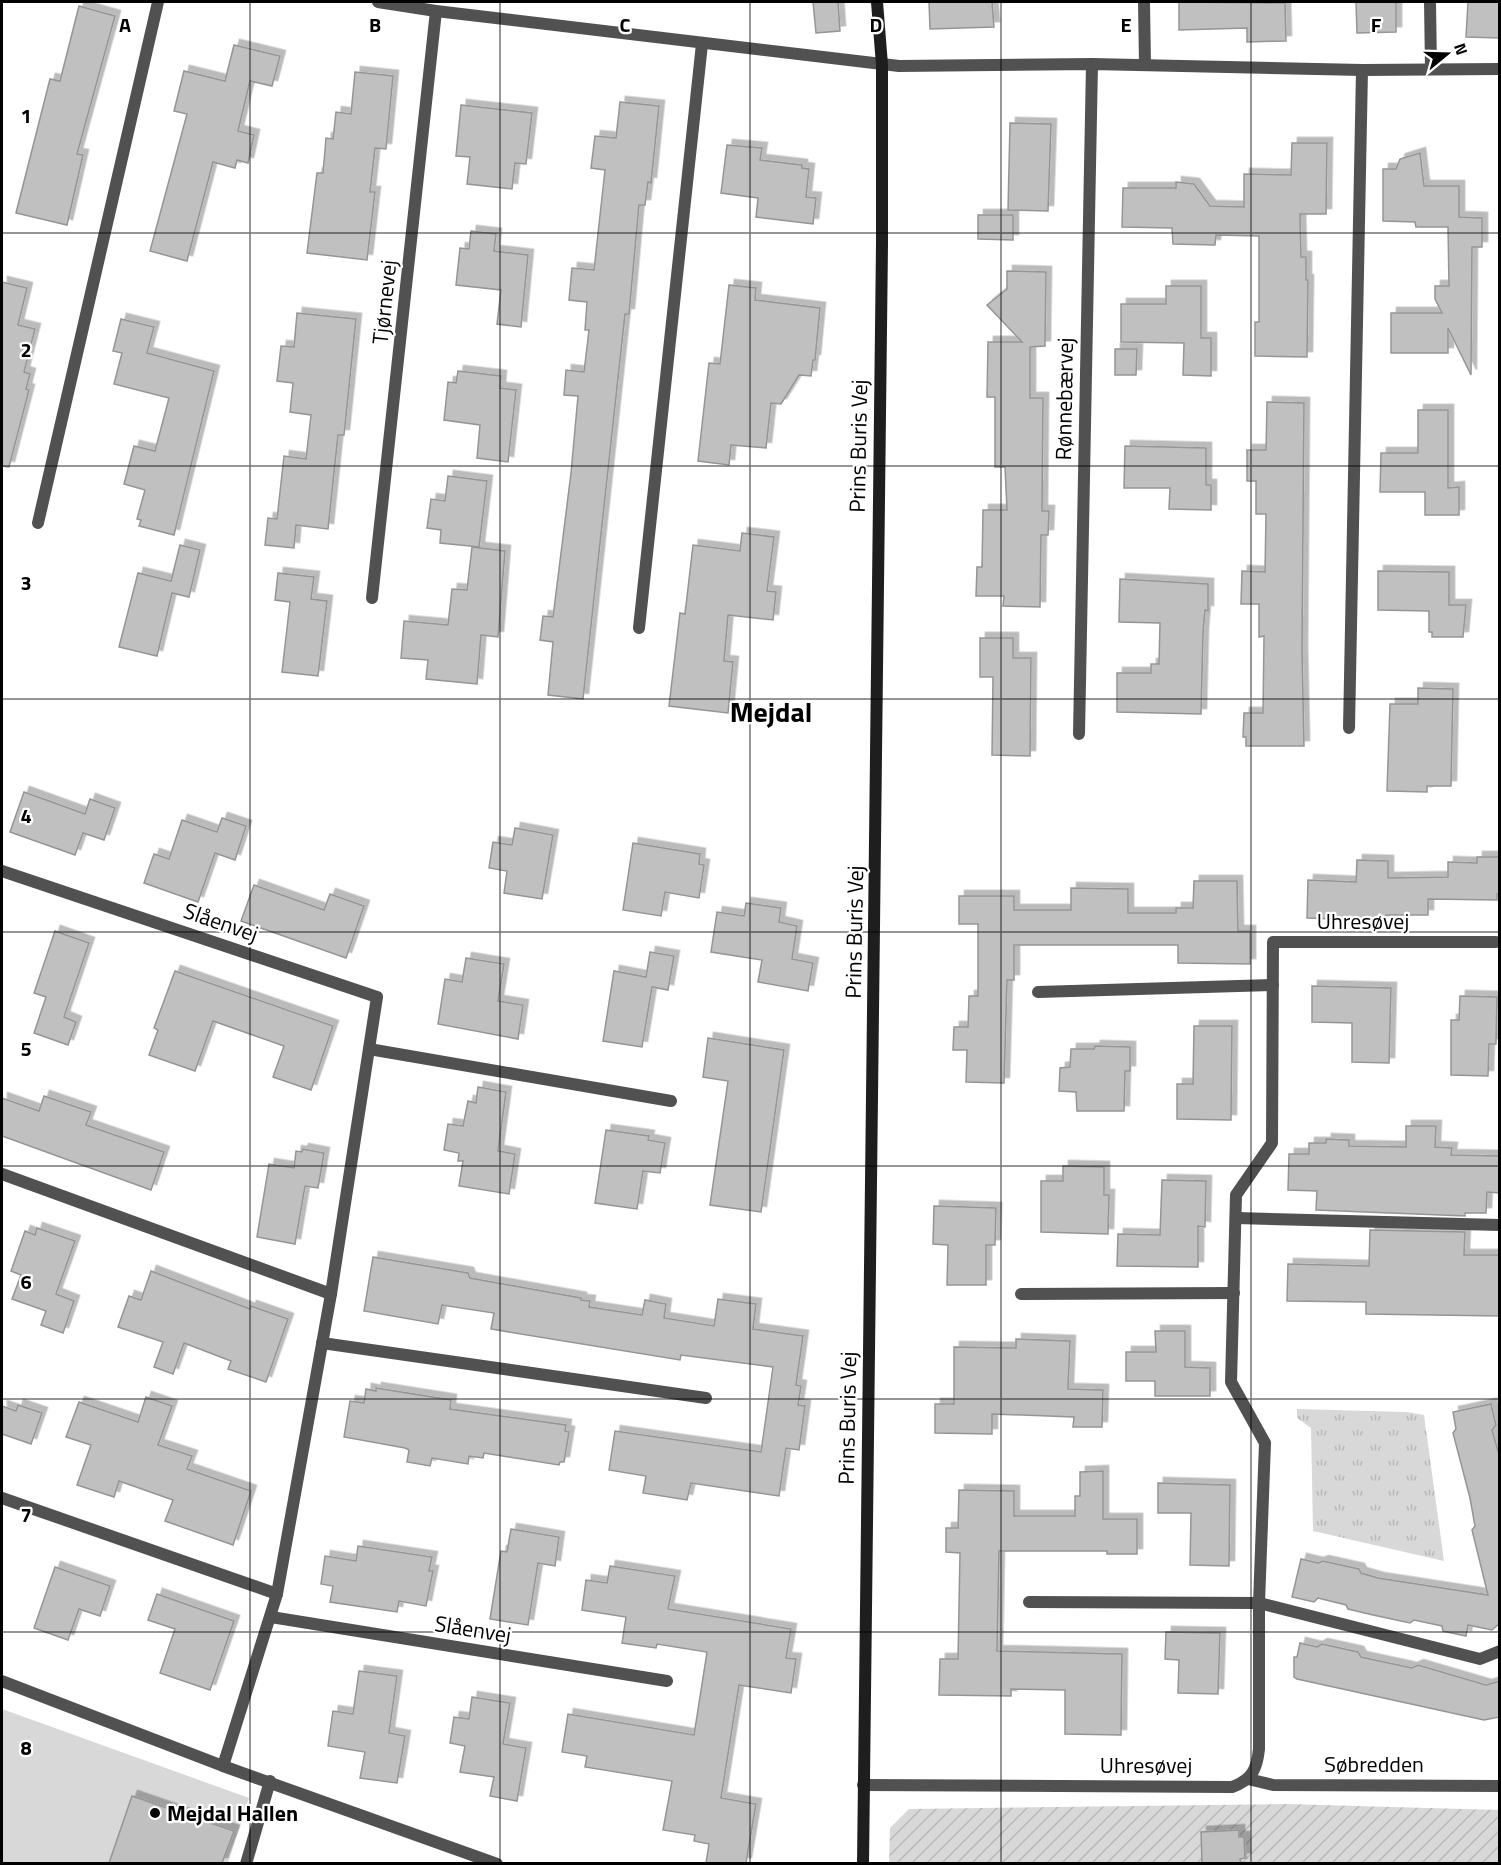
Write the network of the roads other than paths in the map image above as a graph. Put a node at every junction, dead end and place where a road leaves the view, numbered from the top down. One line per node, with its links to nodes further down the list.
1 (158, 2): 14 (street)
2 (378, 2): 6 (street)
3 (878, 2): 9 (street, Prins Buris Vej)
4 (1144, 2): 10 (street)
5 (1430, 2): 11 (street)
6 (436, 11): 7 (street); 15 (street, Tjørnevej)
7 (702, 44): 9 (street); 16 (street)
8 (1092, 64): 9 (street); 10 (street); 18 (street, Rønnebærvej)
9 (882, 65): 44 (street, Prins Buris Vej)
10 (1145, 65): 13 (street)
11 (1431, 69): 12 (street); 13 (street)
12 (1500, 69)
13 (1362, 70): 17 (street)
14 (38, 523)
15 (372, 598)
16 (639, 628)
17 (1349, 728)
18 (1079, 734)
19 (2, 871): 23 (street, Slåenvej)
20 (1496, 942): 21 (street, Uhresøvej)
21 (1273, 985): 22 (street); 26 (street, Uhresøvej)
22 (1038, 992)
23 (369, 1049): 24 (street); 29 (street, Slåenvej)
24 (671, 1101)
25 (2, 1174): 29 (street)
26 (1236, 1218): 27 (street); 28 (street, Uhresøvej)
27 (1500, 1225)
28 (1234, 1293): 30 (street); 36 (street, Uhresøvej)
29 (331, 1294): 31 (street, Slåenvej)
30 (1020, 1294)
31 (322, 1343): 32 (street); 34 (street, Slåenvej)
32 (706, 1398)
33 (2, 1498): 34 (street)
34 (277, 1594): 37 (street, Slåenvej)
35 (1029, 1602): 36 (street)
36 (1259, 1603): 38 (street); 42 (street, Uhresøvej)
37 (271, 1617): 40 (street, Slåenvej); 41 (street, Slåenvej)
38 (1500, 1651)
39 (2, 1681): 41 (street)
40 (667, 1682)
41 (223, 1766): 43 (street)
42 (1248, 1779): 44 (street, Uhresøvej); 45 (street, Søbredden)
43 (270, 1781): 46 (street); 47 (street)
44 (863, 1785): 48 (street, Prins Buris Vej)
45 (1500, 1786)
46 (246, 1863)
47 (497, 1863)
48 (862, 1863)

